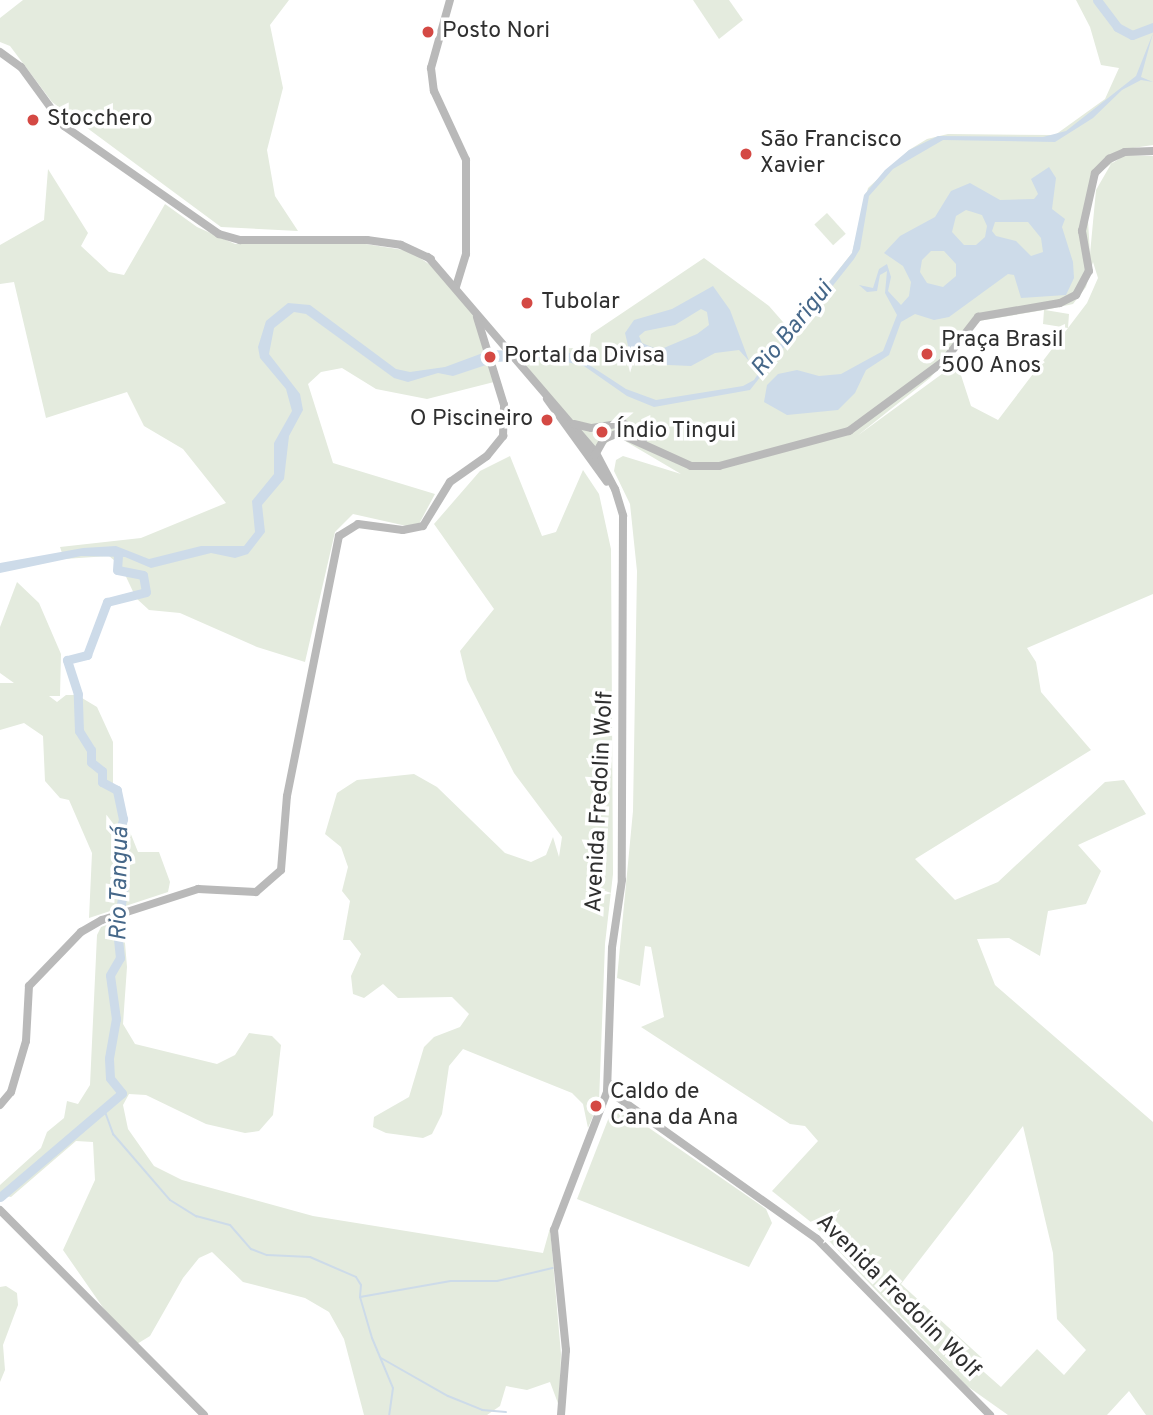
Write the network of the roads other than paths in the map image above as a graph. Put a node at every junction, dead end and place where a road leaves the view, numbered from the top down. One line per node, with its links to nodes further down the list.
1 (450, 0): 4 (main road)
2 (0, 52): 4 (main road, Avenida Fredolin Wolf)
3 (1153, 151): 11 (main road)
4 (455, 281): 5 (main road, Avenida Fredolin Wolf); 6 (main road, Avenida Fredolin Wolf)
5 (475, 311): 6 (main road, Avenida Fredolin Wolf); 7 (main road)
6 (498, 336): 7 (main road); 8 (main road, Avenida Fredolin Wolf)
7 (487, 347): 13 (main road)
8 (568, 422): 9 (main road); 10 (main road, Avenida Fredolin Wolf)
9 (589, 428): 10 (main road); 11 (main road)
10 (595, 451): 11 (main road); 12 (main road, Avenida Fredolin Wolf)
11 (669, 457)
12 (610, 1095): 16 (main road); 17 (main road, Avenida Fredolin Wolf)
13 (0, 1105)
14 (0, 1210): 15 (main road)
15 (204, 1415)
16 (561, 1415)
17 (990, 1415)

